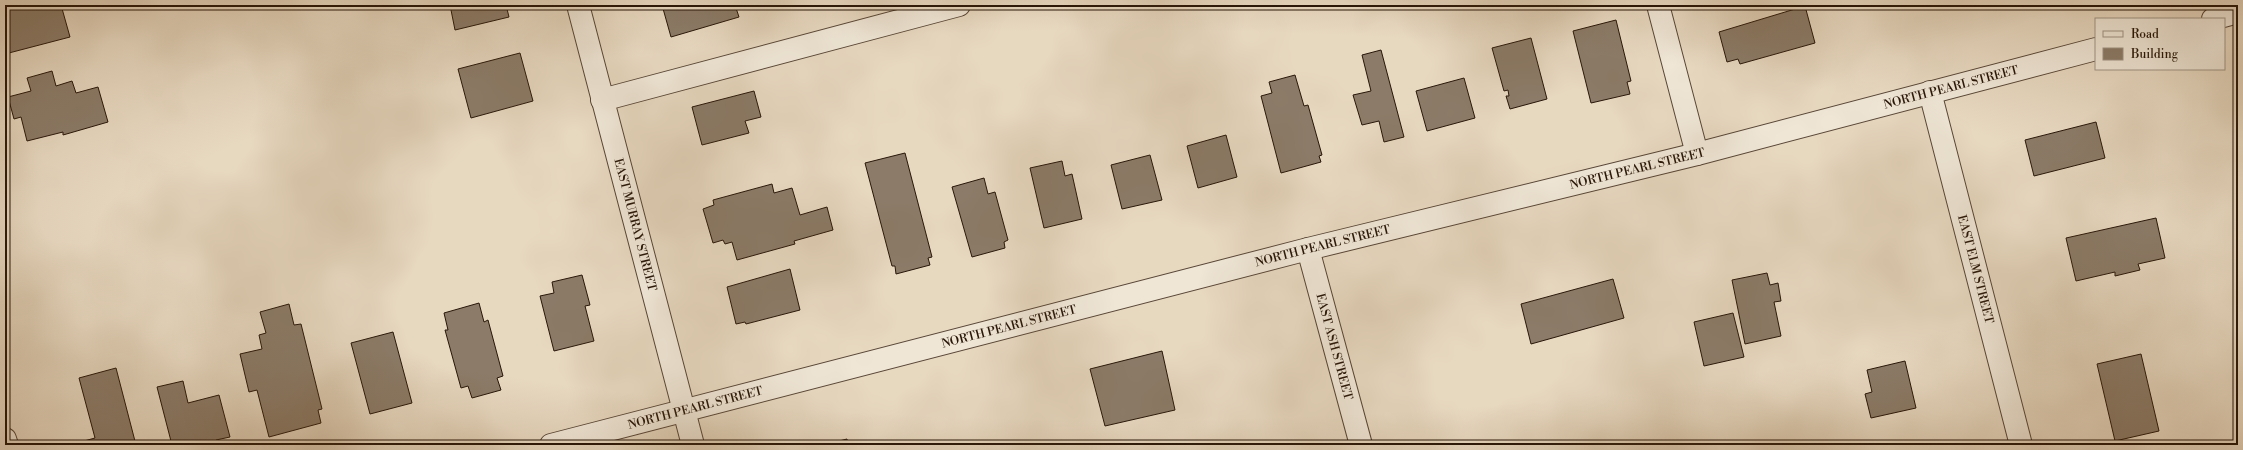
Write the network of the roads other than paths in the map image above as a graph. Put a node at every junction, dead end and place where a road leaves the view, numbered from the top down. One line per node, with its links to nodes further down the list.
1 (578, 5): 8 (street, EAST MURRAY STREET)
2 (959, 5): 8 (street)
3 (1658, 5): 9 (street)
4 (2238, 12): 5 (street)
5 (2216, 18)
6 (2095, 49): 7 (street, NORTH PEARL STREET)
7 (1930, 92): 9 (street, NORTH PEARL STREET); 17 (street, EAST ELM STREET)
8 (602, 100): 11 (street, EAST MURRAY STREET)
9 (1697, 154): 10 (street, NORTH PEARL STREET)
10 (1308, 249): 11 (street, NORTH PEARL STREET); 16 (street, EAST ASH STREET)
11 (684, 411): 14 (street, NORTH PEARL STREET); 15 (street, EAST MURRAY STREET)
12 (5, 439): 13 (street)
13 (7, 445)
14 (551, 445)
15 (693, 445)
16 (1361, 445)
17 (2021, 445)

